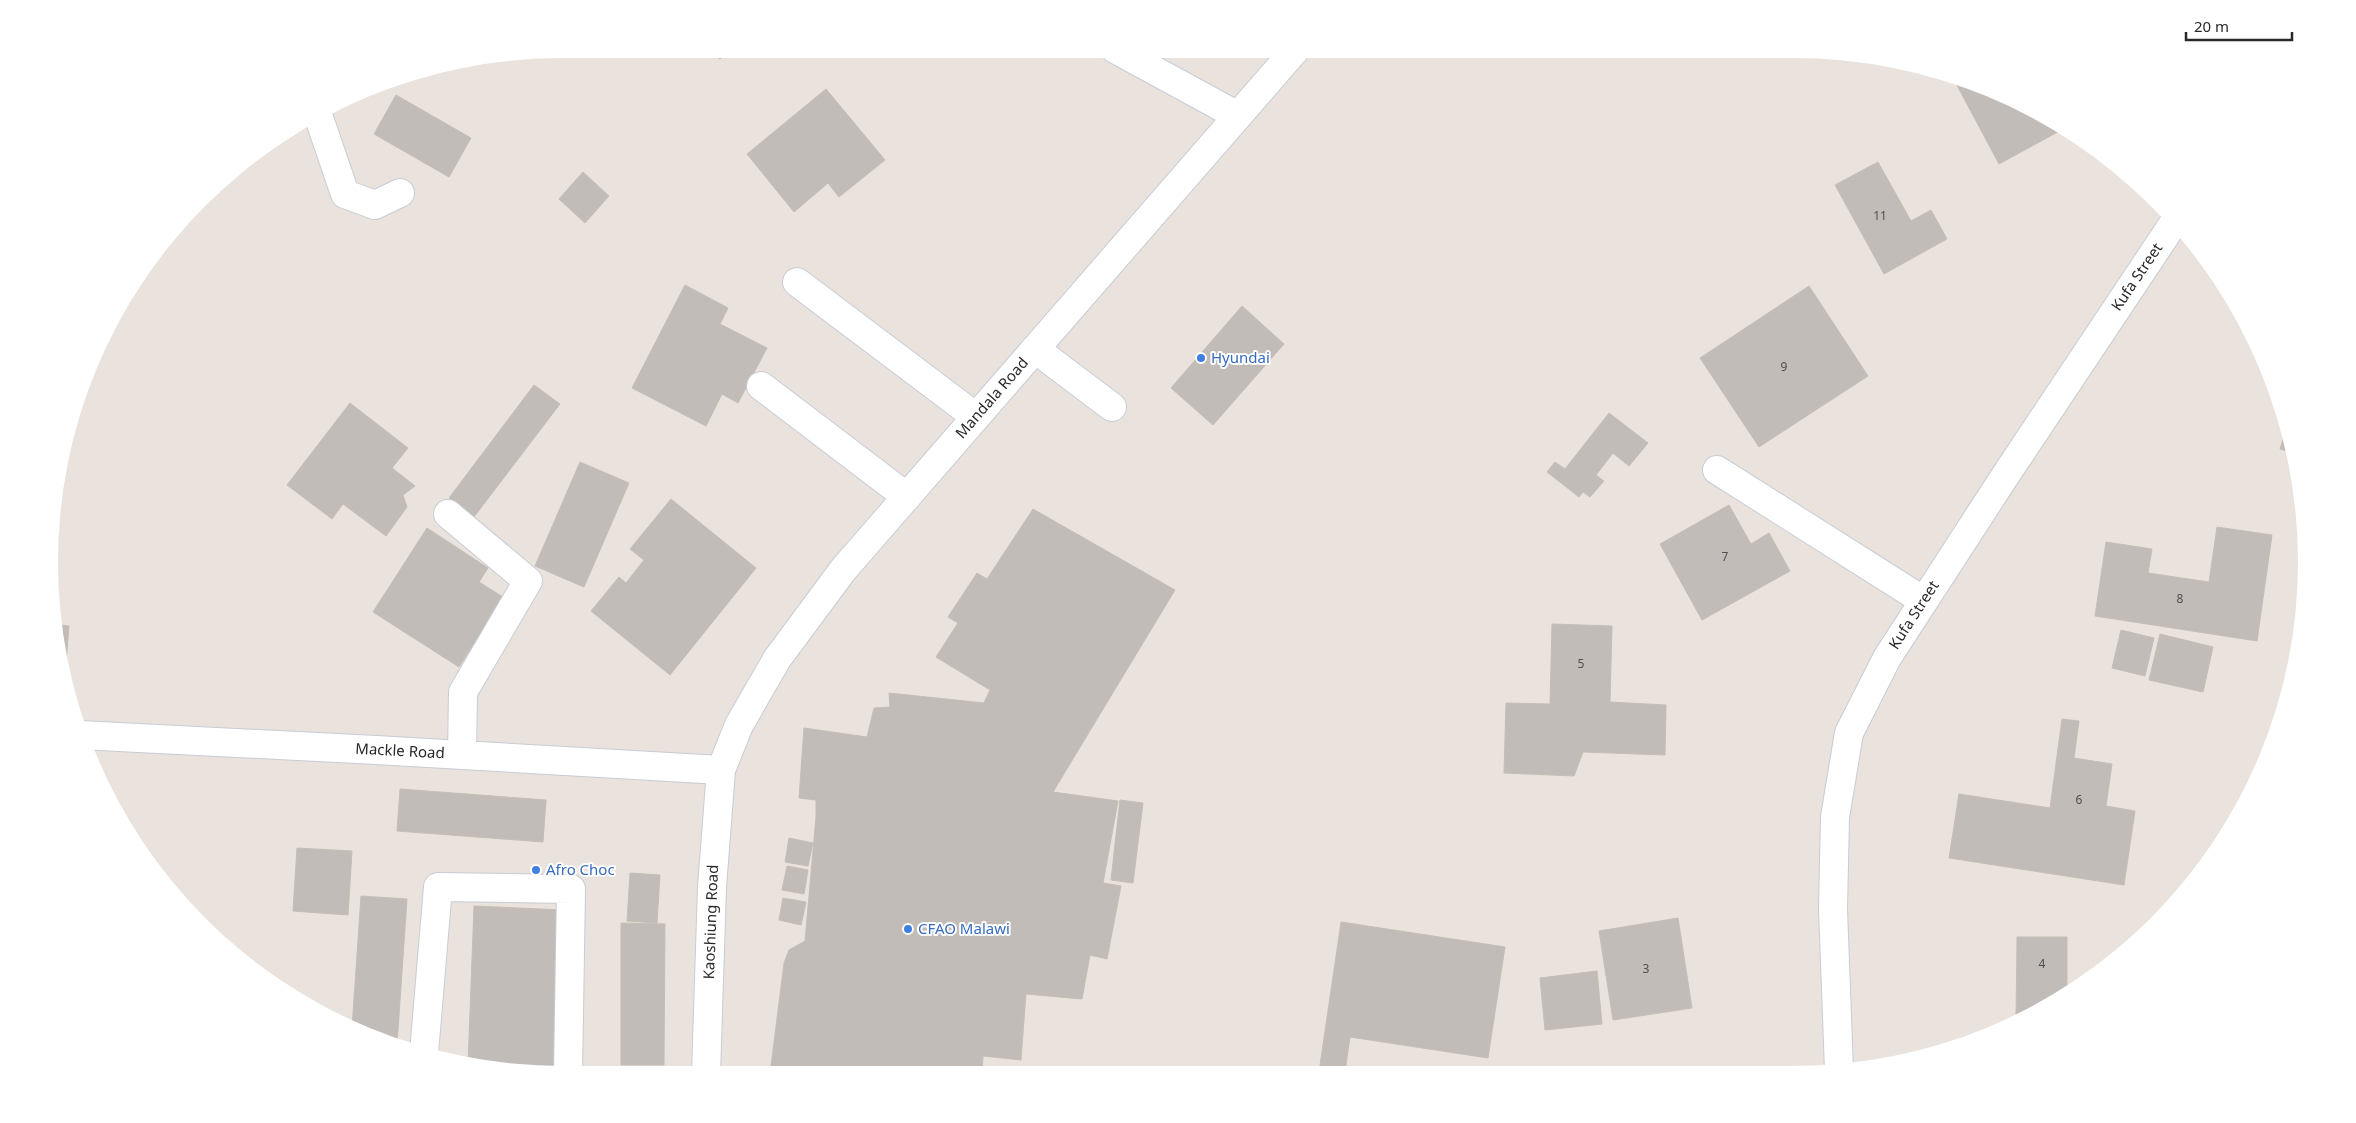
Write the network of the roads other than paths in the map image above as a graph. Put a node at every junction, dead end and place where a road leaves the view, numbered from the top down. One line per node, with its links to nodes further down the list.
1 (1132, 58): 3 (street)
2 (1288, 58): 3 (street, Mandala Road)
3 (1238, 116): 8 (street, Mandala Road)
4 (320, 119): 5 (street)
5 (400, 193)
6 (2171, 227): 15 (street, Kufa Street)
7 (797, 282): 11 (street)
8 (1035, 349): 10 (street); 11 (street, Mandala Road)
9 (761, 386): 13 (street)
10 (1112, 407)
11 (976, 417): 13 (street, Mandala Road)
12 (1717, 470): 15 (street)
13 (907, 497): 18 (street, Mandala Road)
14 (448, 514): 17 (street)
15 (1924, 600): 20 (street, Kufa Street)
16 (89, 735): 17 (street, Mackle Road)
17 (462, 755): 18 (street, Mackle Road)
18 (721, 770): 22 (street, Kaoshiung Road)
19 (425, 1046): 21 (street)
20 (1839, 1063)
21 (568, 1066)
22 (706, 1066)

